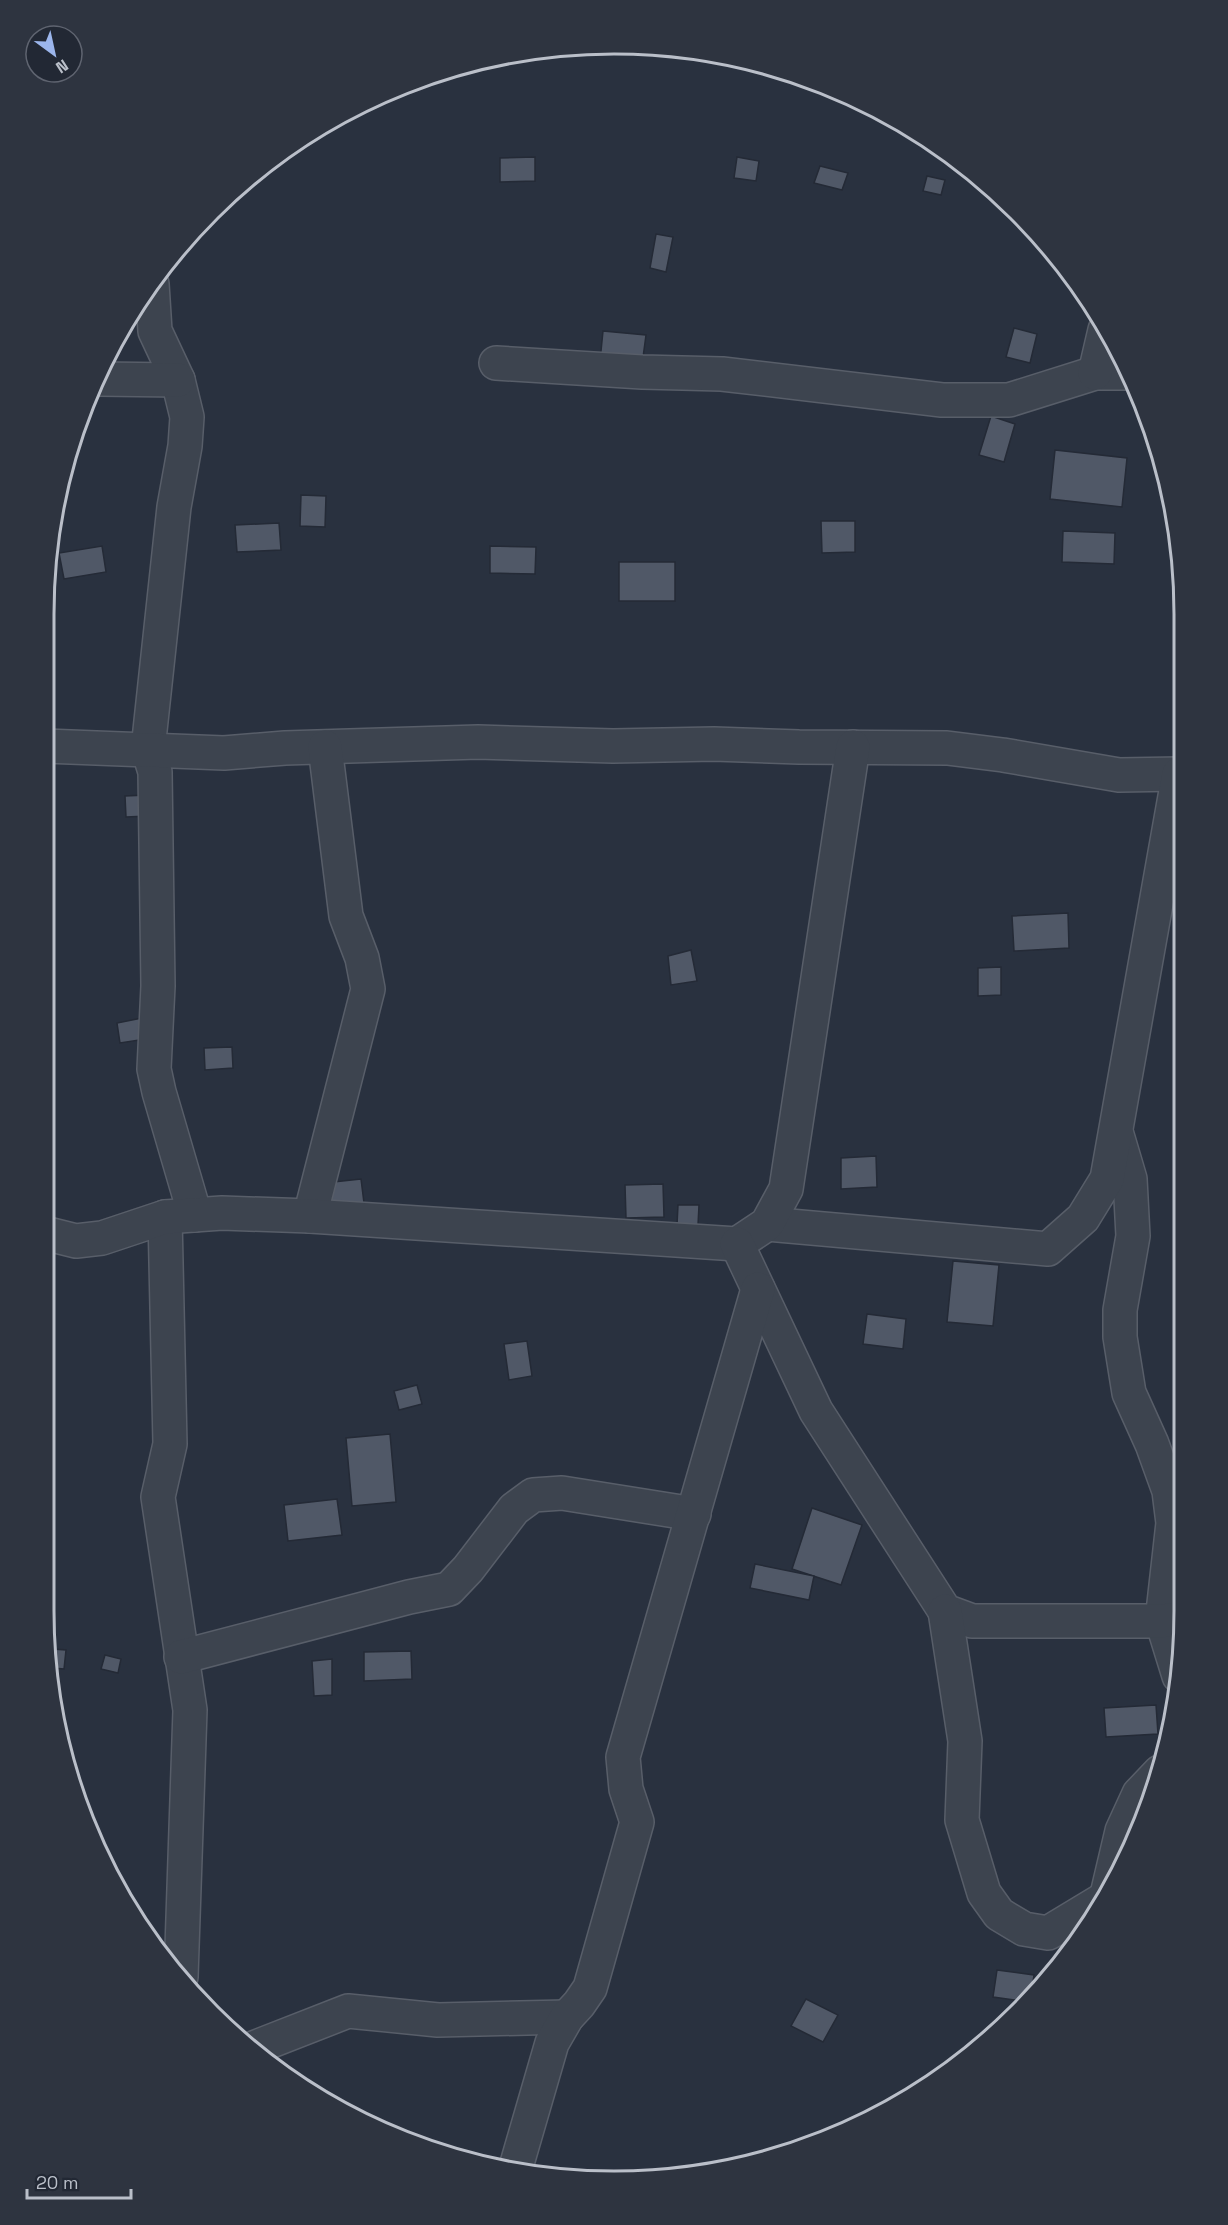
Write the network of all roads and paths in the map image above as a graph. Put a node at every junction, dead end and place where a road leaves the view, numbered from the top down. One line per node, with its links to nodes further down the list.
1 (153, 296): 6 (street)
2 (1107, 350): 4 (street)
3 (496, 363): 4 (street)
4 (1110, 373)
5 (106, 379): 6 (street)
6 (178, 380): 10 (street)
7 (54, 746): 10 (street)
8 (325, 747): 9 (street); 10 (street); 15 (street)
9 (853, 747): 11 (street); 16 (street)
10 (148, 749): 14 (street)
11 (1174, 774)
12 (1174, 807): 13 (street)
13 (1116, 1131): 16 (street); 22 (street)
14 (180, 1216): 15 (street); 17 (street); 23 (street)
15 (310, 1216): 18 (street)
16 (767, 1224): 18 (street)
17 (54, 1236)
18 (737, 1244): 19 (street)
19 (758, 1289): 20 (street); 21 (street)
20 (694, 1514): 23 (street); 28 (street)
21 (945, 1611): 22 (street); 26 (street)
22 (1173, 1620)
23 (181, 1657): 27 (street)
24 (1145, 1788): 25 (street)
25 (1115, 1861)
26 (1088, 1909)
27 (181, 1966)
28 (567, 2017): 29 (street); 30 (street)
29 (261, 2045)
30 (517, 2162)

